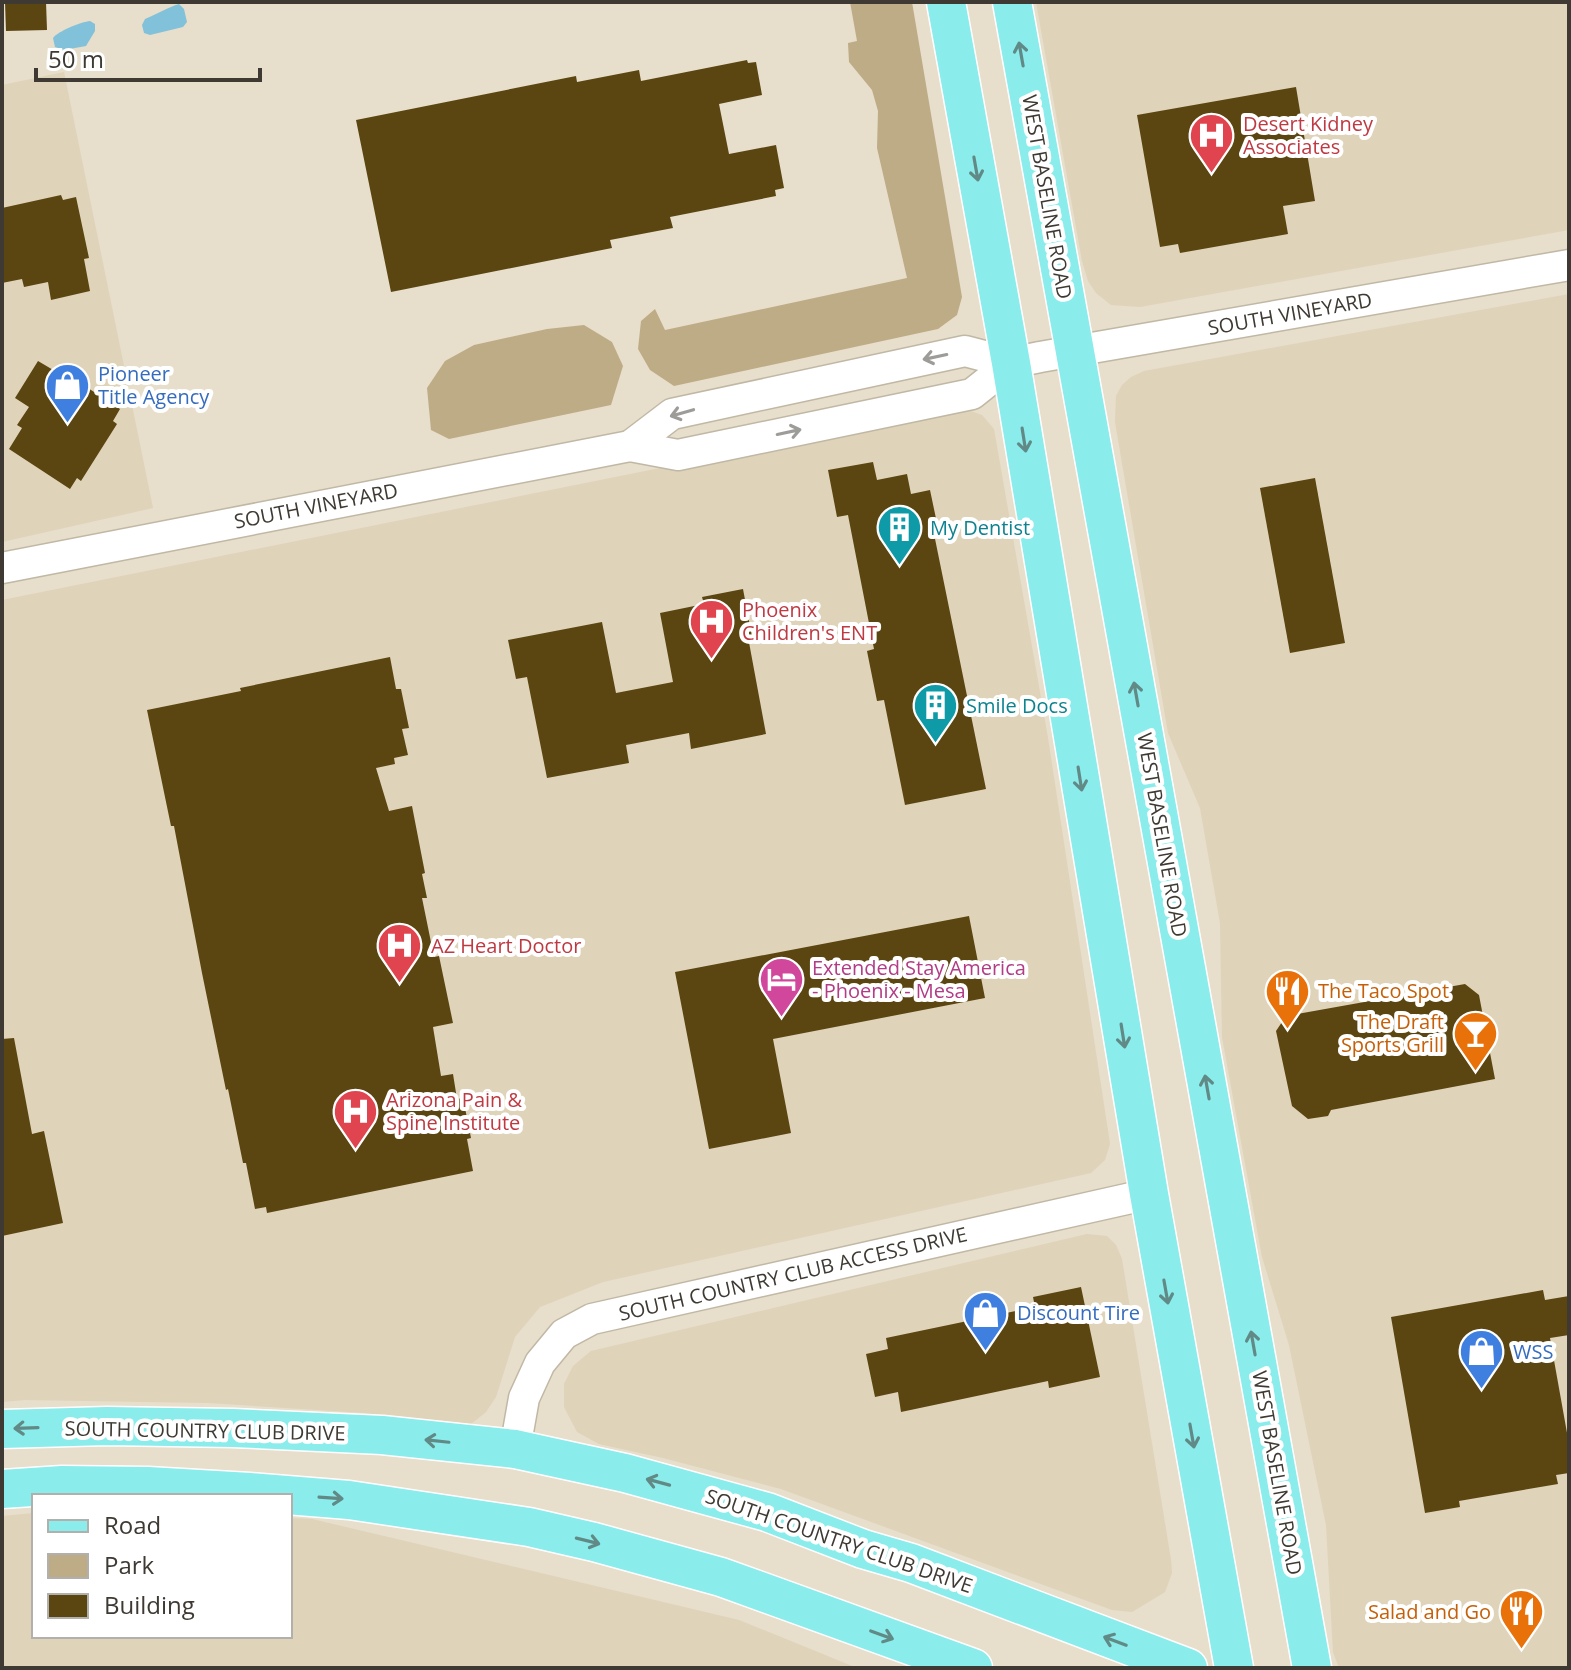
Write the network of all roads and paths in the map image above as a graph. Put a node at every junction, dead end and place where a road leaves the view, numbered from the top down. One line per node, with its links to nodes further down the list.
1 (946, 2): 5 (main road, one-way to 5)
2 (1012, 2): 4 (main road, WEST BASELINE ROAD, one-way to 2)
3 (1569, 265): 4 (street, SOUTH VINEYARD)
4 (1074, 352): 5 (street, SOUTH VINEYARD); 17 (main road, WEST BASELINE ROAD, one-way to 4)
5 (1011, 363): 6 (street, SOUTH VINEYARD, one-way to 5); 6 (street, SOUTH VINEYARD, one-way to 6); 8 (main road, one-way to 8)
6 (630, 446): 7 (street, SOUTH VINEYARD)
7 (2, 568)
8 (1149, 1194): 10 (street, SOUTH COUNTRY CLUB ACCESS DRIVE); 16 (main road, one-way to 16)
9 (2, 1429): 10 (main road, SOUTH COUNTRY CLUB DRIVE, one-way to 9)
10 (515, 1449): 15 (main road, SOUTH COUNTRY CLUB DRIVE, one-way to 10)
11 (2, 1489): 12 (main road, one-way to 12)
12 (275, 1494)
13 (292, 1495): 14 (main road, one-way to 14)
14 (973, 1668)
15 (1188, 1668)
16 (1234, 1668)
17 (1312, 1668)

